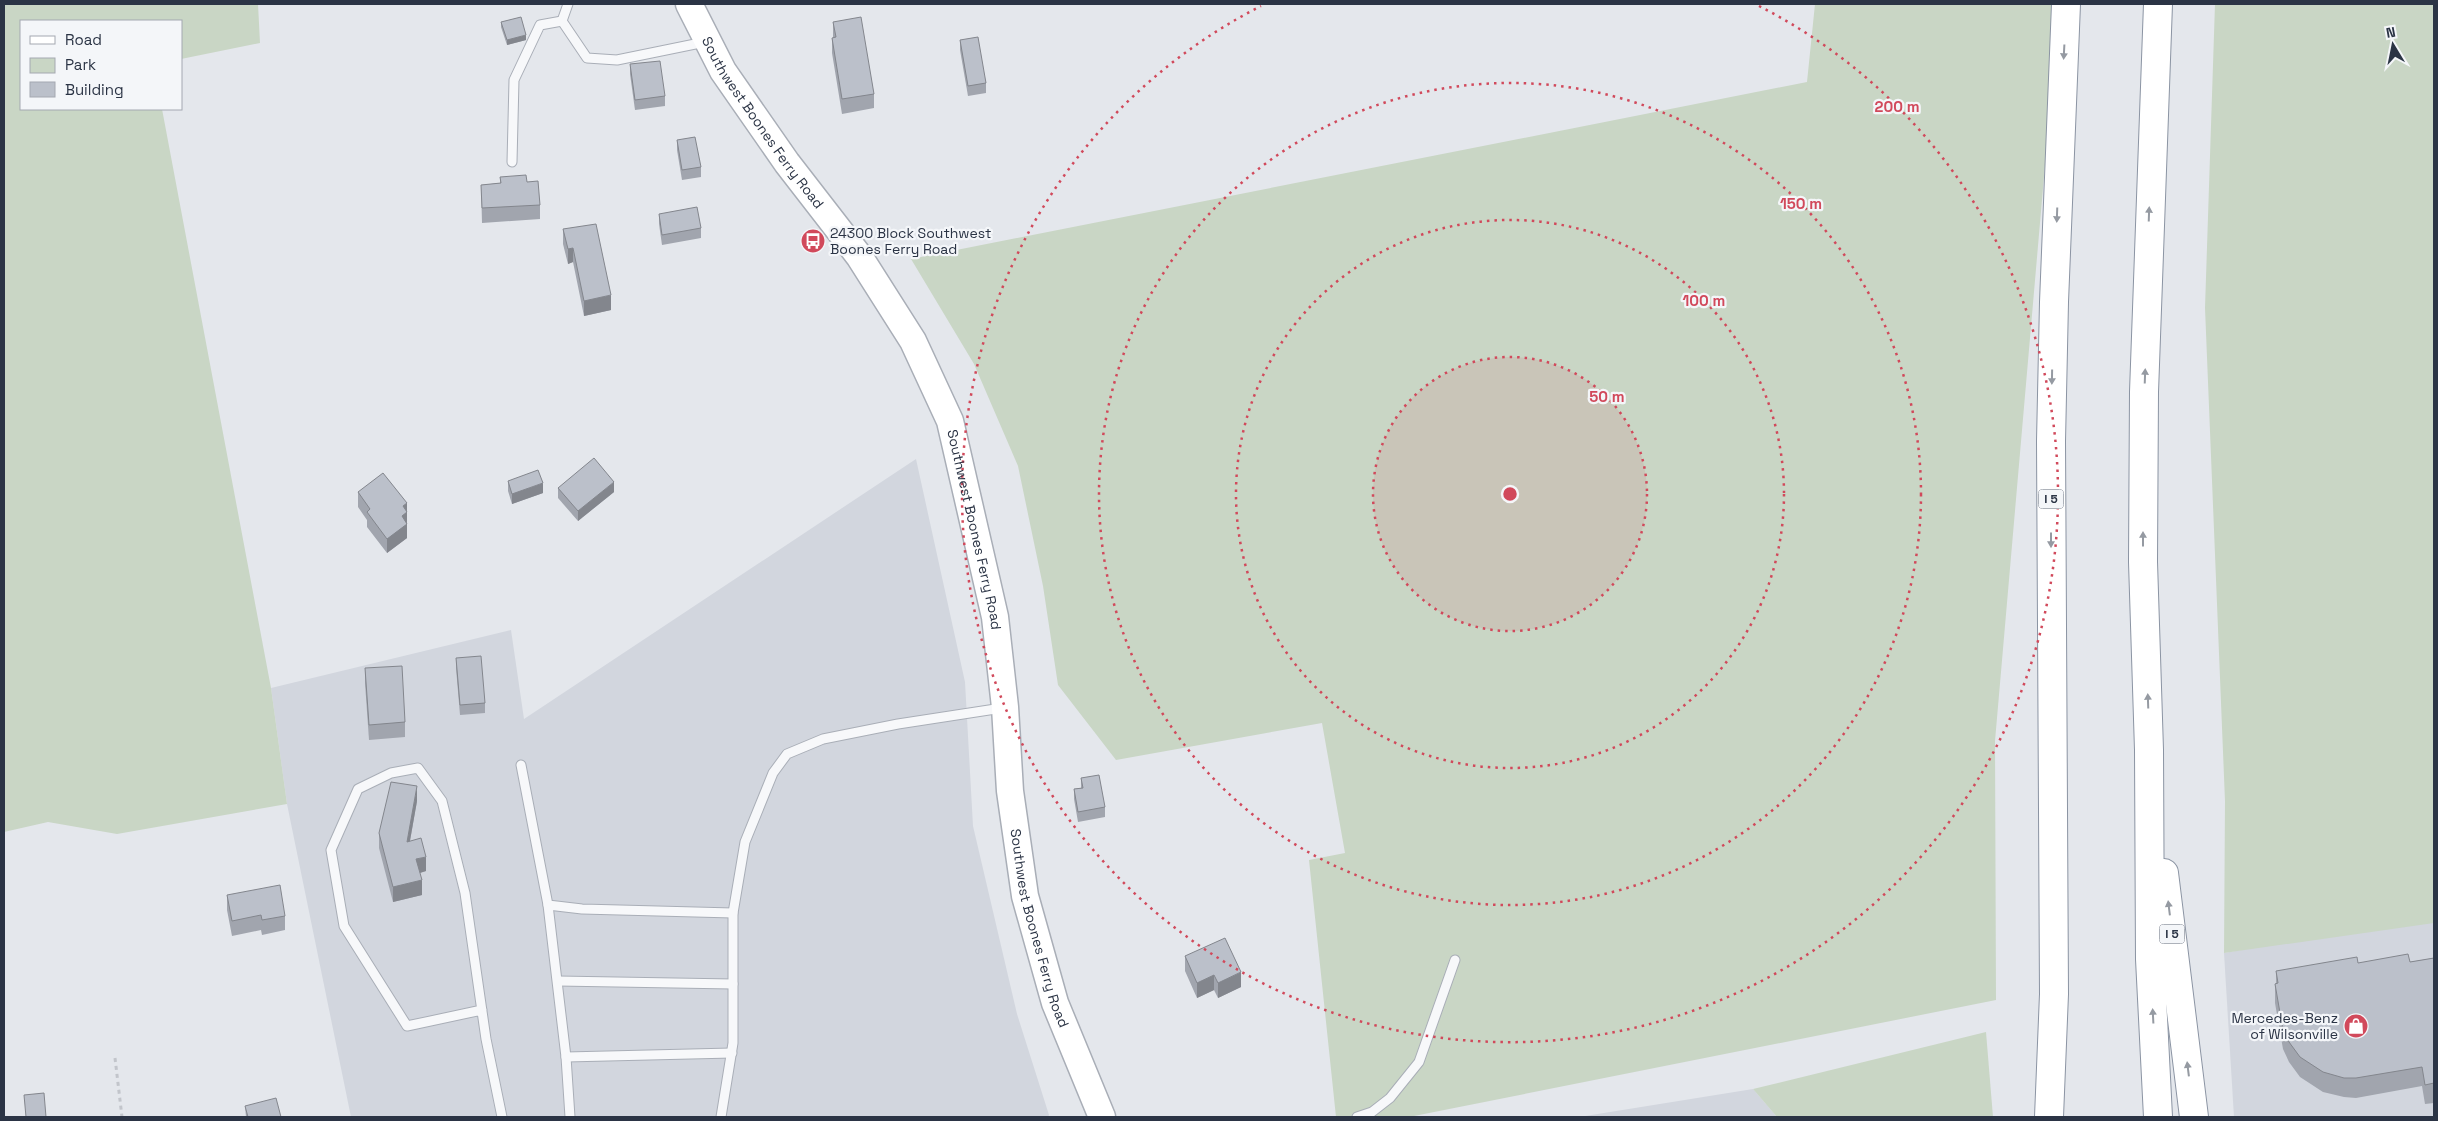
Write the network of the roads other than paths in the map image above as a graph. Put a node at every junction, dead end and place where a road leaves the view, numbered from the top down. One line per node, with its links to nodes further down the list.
1 (568, 4): 5 (lane)
2 (689, 4): 6 (main road, Southwest Boones Ferry Road)
3 (2066, 4): 16 (highway, I 5, one-way to 16)
4 (2158, 4): 9 (highway, I 5, one-way to 4)
5 (562, 20): 6 (lane); 7 (lane)
6 (708, 42): 8 (main road, Southwest Boones Ferry Road)
7 (512, 162)
8 (1005, 707): 12 (lane); 23 (main road, Southwest Boones Ferry Road)
9 (2149, 750): 27 (highway, I 5, one-way to 9); 28 (highway, I 5, one-way to 9)
10 (522, 765): 11 (lane)
11 (548, 906): 12 (lane); 14 (lane)
12 (733, 913): 15 (lane)
13 (1455, 960): 24 (lane)
14 (558, 981): 15 (lane); 19 (lane)
15 (733, 984): 18 (lane)
16 (2054, 994): 25 (highway, I 5); 26 (highway, I 5)
17 (482, 1010): 17 (lane); 20 (lane)
18 (732, 1053): 19 (lane); 22 (lane)
19 (566, 1057): 21 (lane)
20 (502, 1117)
21 (570, 1117)
22 (721, 1117)
23 (1102, 1117)
24 (1357, 1117)
25 (2049, 1117)
26 (2064, 1117)
27 (2158, 1117)
28 (2194, 1117)

